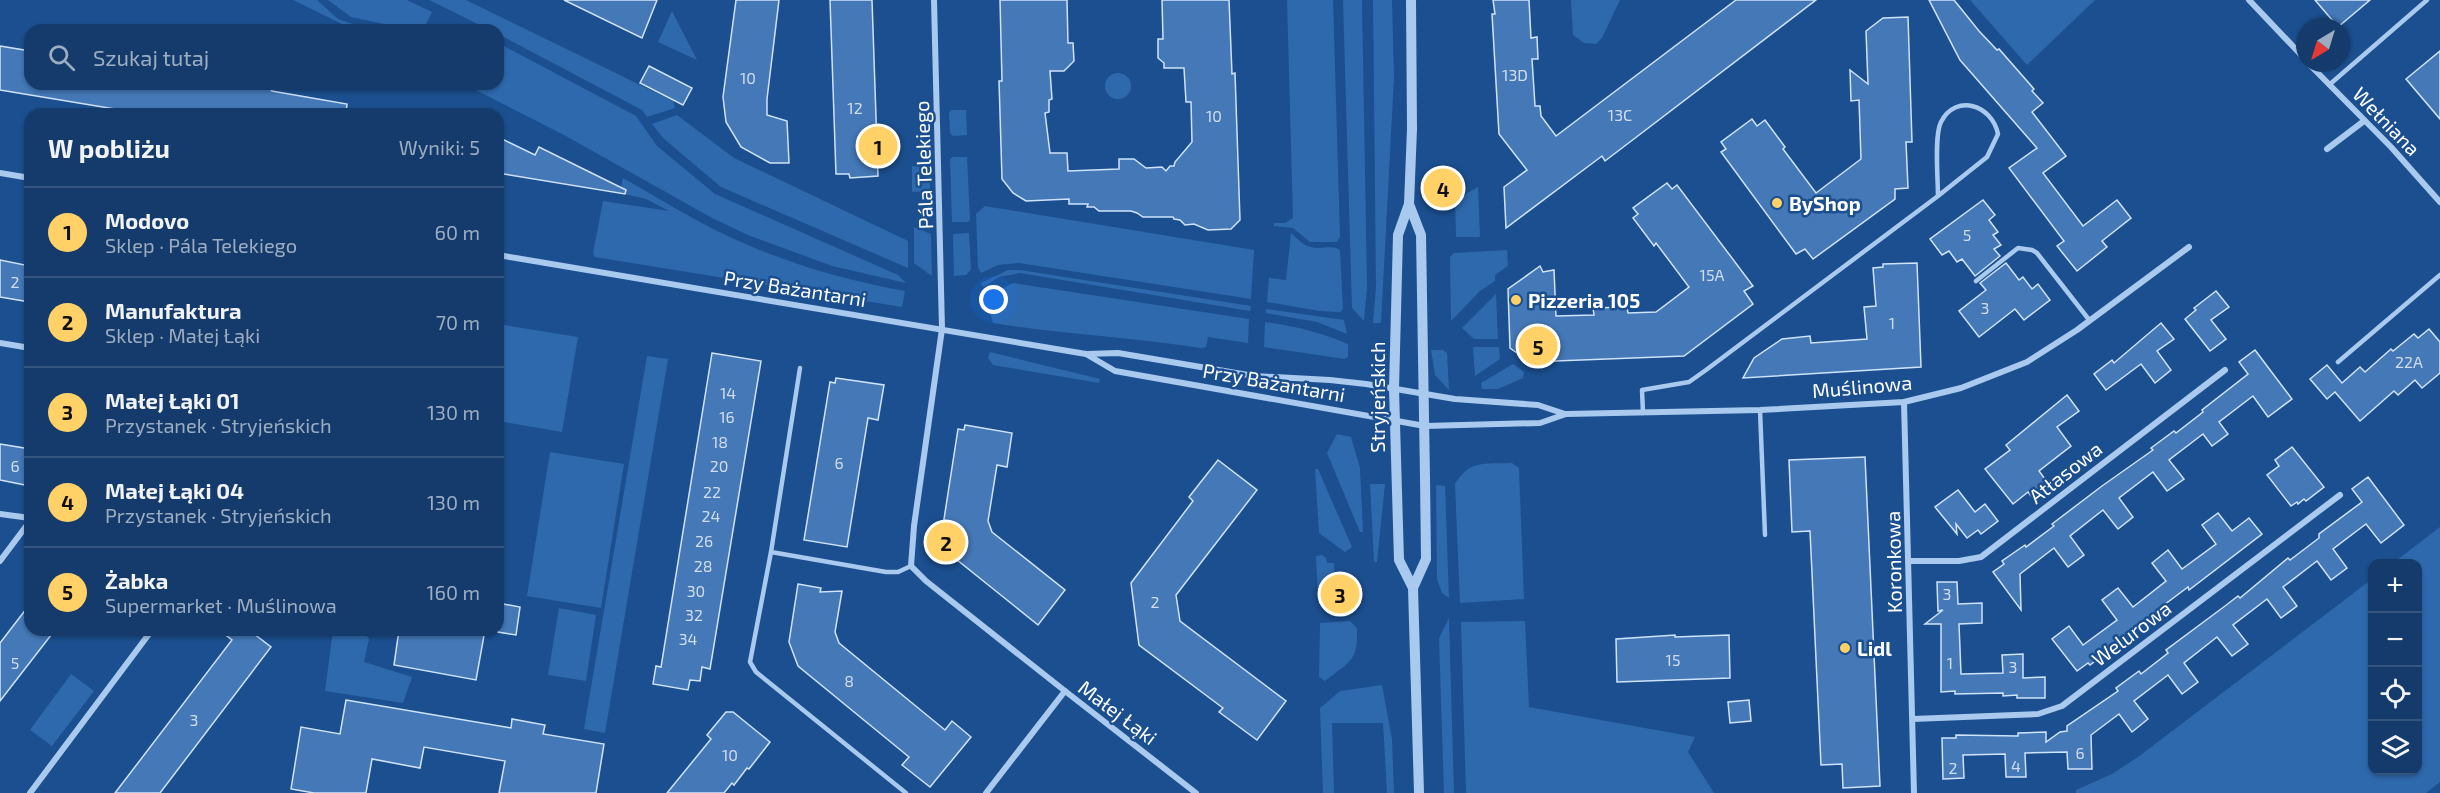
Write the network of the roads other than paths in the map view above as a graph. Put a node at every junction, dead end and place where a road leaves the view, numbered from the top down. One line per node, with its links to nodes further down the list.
1 (934, 0): 20 (street, Pála Telekiego)
2 (1411, 0): 14 (street, Stryjeńskich)
3 (2249, 0): 5 (street)
4 (2427, 0): 7 (lane)
5 (2296, 50)
6 (2317, 72): 7 (street, Wełniana)
7 (2330, 85): 8 (street, Wełniana)
8 (2364, 121): 9 (street); 13 (street, Wełniana)
9 (2327, 149)
10 (0, 173): 11 (street)
11 (24, 177)
12 (1938, 196): 12 (lane); 31 (lane)
13 (2440, 202)
14 (1409, 204): 27 (street, Stryjeńskich); 28 (street, Stryjeńskich)
15 (2189, 247): 19 (street, Muślinowa)
16 (504, 256): 20 (street, Przy Bażantarni)
17 (2440, 275): 24 (lane)
18 (1976, 281): 19 (lane)
19 (2090, 321): 29 (street, Muślinowa)
20 (942, 329): 23 (street, Przy Bażantarni); 43 (street, Pála Telekiego)
21 (0, 343): 22 (street)
22 (24, 347)
23 (1086, 354): 27 (street, Przy Bażantarni); 33 (street, Przy Bażantarni)
24 (2338, 362)
25 (800, 368): 40 (lane)
26 (2225, 370): 42 (street, Atłasowa)
27 (1394, 389): 28 (street, Przy Bażantarni); 33 (street, Stryjeńskich)
28 (1424, 395): 32 (street, Muślinowa); 34 (street, Stryjeńskich)
29 (1904, 402): 30 (street, Muślinowa); 42 (street, Koronkowa)
30 (1760, 410): 31 (street, Muślinowa); 39 (lane)
31 (1643, 413): 32 (street, Muślinowa)
32 (1566, 414): 34 (street, Muślinowa)
33 (1394, 421): 34 (street, Przy Bażantarni); 44 (street, Stryjeńskich)
34 (1425, 426): 44 (street, Stryjeńskich)
35 (2340, 495): 47 (street, Welurowa)
36 (0, 514): 37 (street)
37 (24, 519)
38 (24, 528): 41 (street)
39 (1765, 535)
40 (771, 552): 43 (lane); 49 (lane)
41 (0, 561)
42 (1910, 561): 47 (street, Koronkowa)
43 (910, 566): 46 (street)
44 (1413, 588): 52 (street, Stryjeńskich)
45 (148, 636): 48 (street)
46 (1065, 691): 50 (street, Małej Łąki); 51 (street, Małej Łąki)
47 (1913, 719): 53 (street, Koronkowa)
48 (30, 793)
49 (906, 793)
50 (986, 793)
51 (1196, 793)
52 (1419, 793)
53 (1914, 793)

